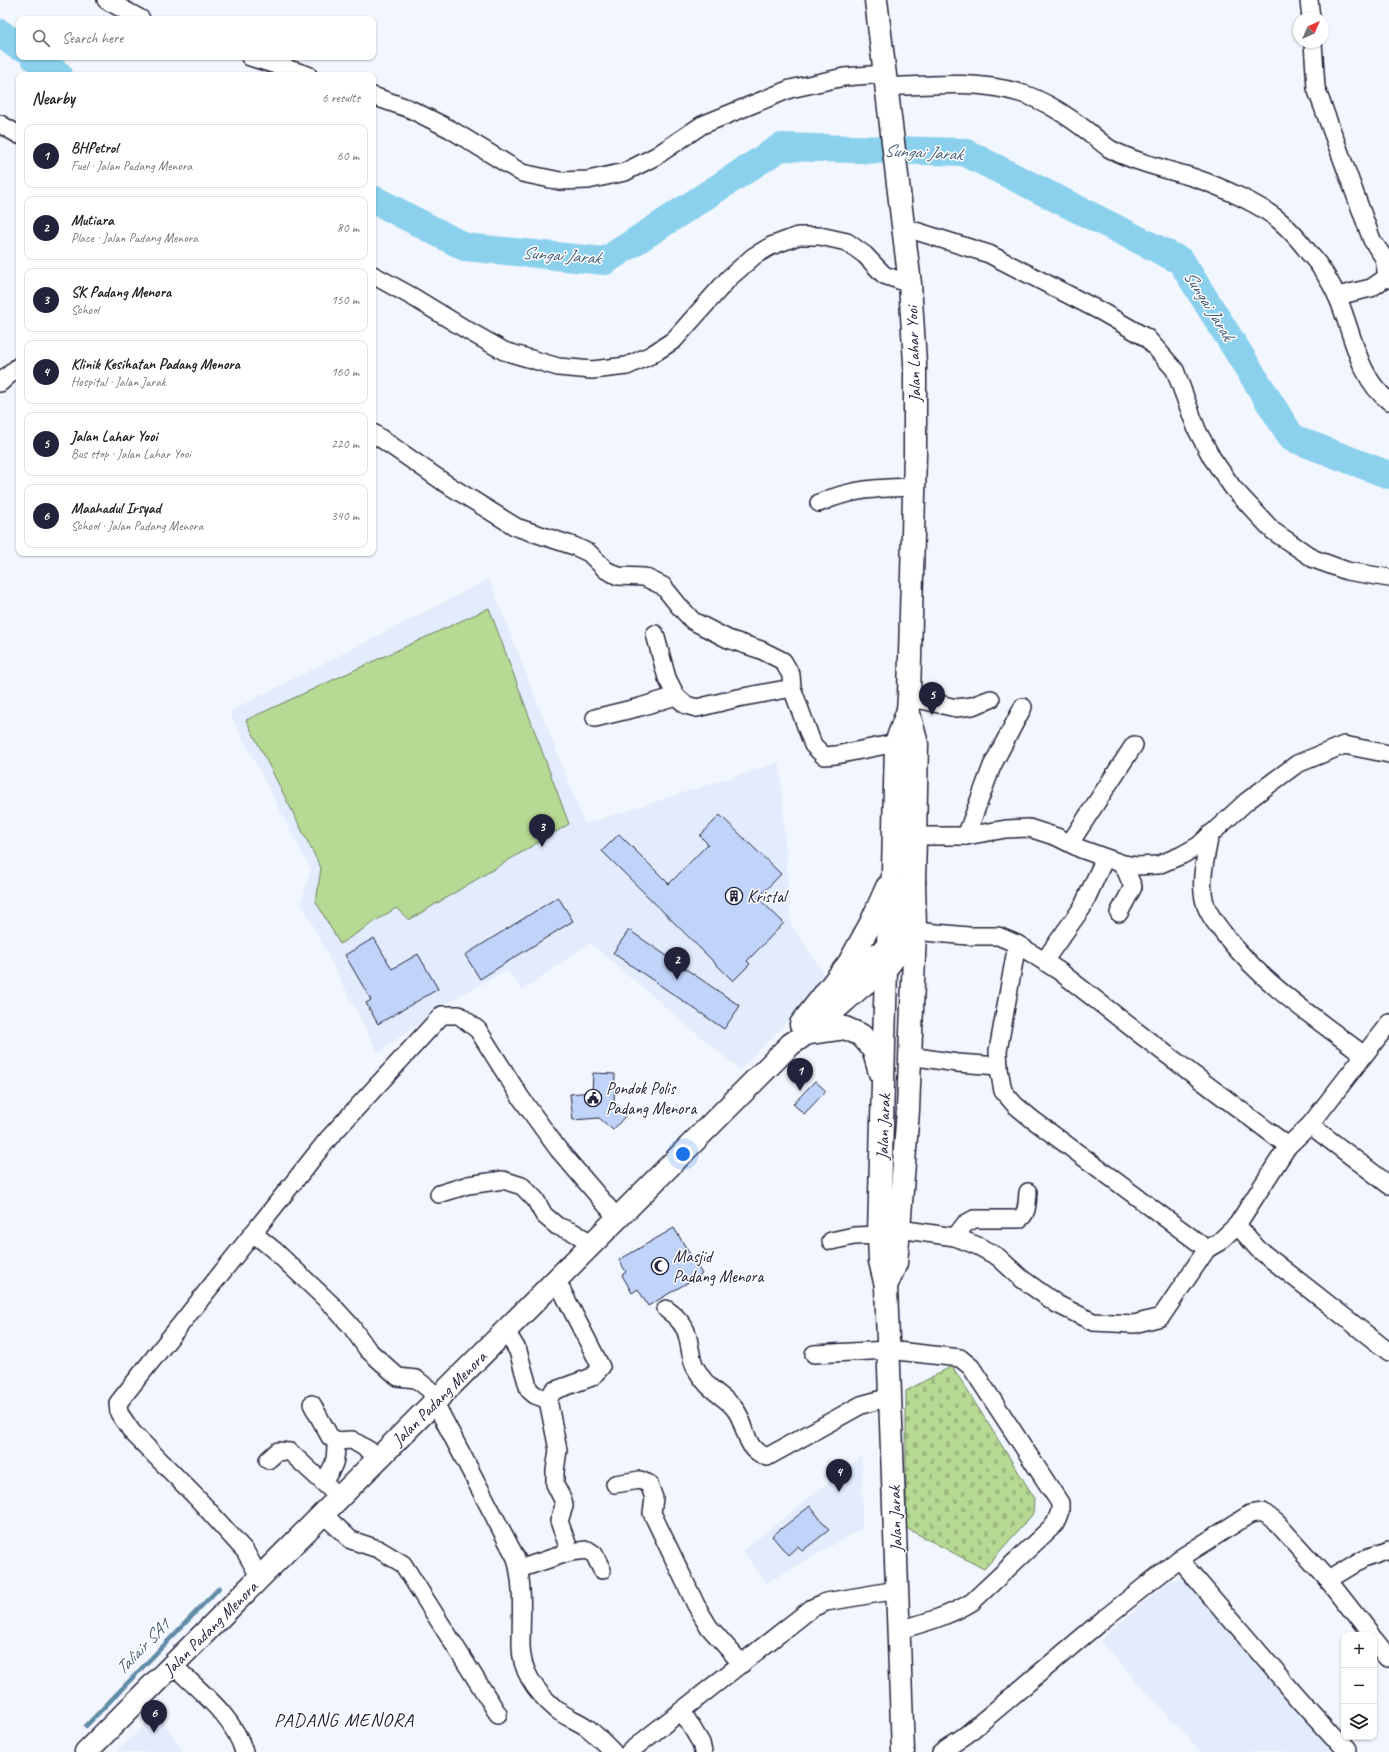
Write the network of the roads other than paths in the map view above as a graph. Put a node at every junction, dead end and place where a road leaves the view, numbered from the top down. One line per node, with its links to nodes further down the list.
1 (106, 0): 5 (street)
2 (876, 0): 9 (main road, Jalan Lahar Yooi)
3 (1309, 0): 4 (street)
4 (1310, 12)
5 (135, 16)
6 (1313, 48): 15 (street)
7 (260, 60): 8 (street)
8 (298, 72)
9 (885, 86): 10 (street); 13 (main road, Jalan Lahar Yooi); 17 (street)
10 (376, 97)
11 (0, 124): 12 (street)
12 (16, 133)
13 (903, 227): 16 (main road, Jalan Lahar Yooi); 24 (street)
14 (376, 278): 16 (street)
15 (1388, 278): 17 (street)
16 (910, 284): 22 (main road, Jalan Lahar Yooi)
17 (1337, 296): 20 (street)
18 (16, 369): 19 (street)
19 (0, 383)
20 (1389, 401)
21 (376, 435): 26 (street)
22 (914, 487): 23 (street); 29 (main road, Jalan Lahar Yooi)
23 (819, 503)
24 (1389, 578)
25 (655, 634): 27 (street)
26 (792, 688): 27 (street); 32 (street)
27 (676, 696): 31 (street)
28 (991, 699): 29 (street)
29 (909, 703): 32 (main road, Jalan Lahar Yooi); 36 (main road, Jalan Lahar Yooi)
30 (1023, 707): 37 (street)
31 (595, 718)
32 (896, 743): 41 (main road, Jalan Lahar Yooi)
33 (1134, 745): 38 (street)
34 (1389, 754): 35 (street)
35 (1210, 834): 40 (street); 51 (street)
36 (916, 836): 37 (street); 42 (main road, Jalan Lahar Yooi)
37 (966, 836): 38 (street)
38 (1070, 843): 39 (street)
39 (1105, 858): 40 (street); 47 (street)
40 (1123, 864): 43 (street)
41 (894, 872): 46 (main road, Jalan Lahar Yooi); 49 (main road)
42 (914, 882): 44 (main road); 46 (main road)
43 (1119, 913)
44 (915, 931): 45 (street); 50 (main road)
45 (1017, 944): 47 (street); 52 (street)
46 (890, 958): 49 (main road, Jalan Padang Menora); 50 (main road); 53 (main road, Jalan Jarak)
47 (1044, 961): 55 (street)
48 (1389, 1022): 51 (street)
49 (805, 1028): 53 (main road); 59 (main road, Jalan Padang Menora)
50 (910, 1053): 52 (street); 61 (main road, Jalan Jarak)
51 (1364, 1055): 54 (street)
52 (999, 1066): 66 (street)
53 (884, 1090): 61 (main road, Jalan Jarak)
54 (1310, 1125): 55 (street); 56 (street)
55 (1288, 1146): 60 (street)
56 (1389, 1184)
57 (1028, 1192): 63 (street)
58 (439, 1194): 65 (street)
59 (618, 1219): 62 (street); 65 (main road, Jalan Padang Menora)
60 (1236, 1225): 66 (street); 71 (street)
61 (889, 1232): 63 (street); 64 (street); 70 (main road, Jalan Jarak)
62 (253, 1233): 75 (street); 89 (street)
63 (955, 1237): 66 (street)
64 (831, 1241)
65 (593, 1244): 67 (main road, Jalan Padang Menora)
66 (1207, 1249)
67 (557, 1280): 69 (main road, Jalan Padang Menora); 74 (street)
68 (666, 1309): 73 (street)
69 (506, 1331): 74 (street); 75 (main road, Jalan Padang Menora)
70 (888, 1350): 72 (street); 73 (main road, Jalan Jarak); 92 (street)
71 (1389, 1352)
72 (814, 1354)
73 (890, 1397): 91 (main road, Jalan Jarak)
74 (548, 1400): 85 (street)
75 (435, 1403): 78 (main road, Jalan Padang Menora); 87 (street)
76 (312, 1404): 77 (street)
77 (336, 1441): 78 (street); 80 (street)
78 (380, 1458): 82 (main road, Jalan Padang Menora)
79 (268, 1460): 80 (street)
80 (323, 1482): 82 (street)
81 (616, 1484): 96 (street)
82 (340, 1498): 83 (main road, Jalan Padang Menora)
83 (324, 1514): 89 (main road, Jalan Padang Menora); 99 (street)
84 (1389, 1550): 90 (street)
85 (570, 1552): 87 (street); 88 (street)
86 (1179, 1559): 90 (street); 106 (street); 107 (street)
87 (519, 1568): 102 (street)
88 (602, 1570)
89 (260, 1578): 97 (main road, Jalan Padang Menora)
90 (1328, 1580): 93 (street)
91 (897, 1590): 92 (main road, Jalan Jarak); 96 (street)
92 (899, 1630): 105 (main road, Jalan Jarak)
93 (1369, 1632)
94 (1377, 1643): 95 (street)
95 (1389, 1658)
96 (742, 1664): 98 (street)
97 (173, 1666): 100 (main road, Jalan Padang Menora); 101 (street)
98 (682, 1712): 103 (street); 104 (street)
99 (498, 1714)
100 (86, 1752)
101 (244, 1752)
102 (613, 1752)
103 (629, 1752)
104 (703, 1752)
105 (903, 1752)
106 (941, 1752)
107 (1347, 1752)

